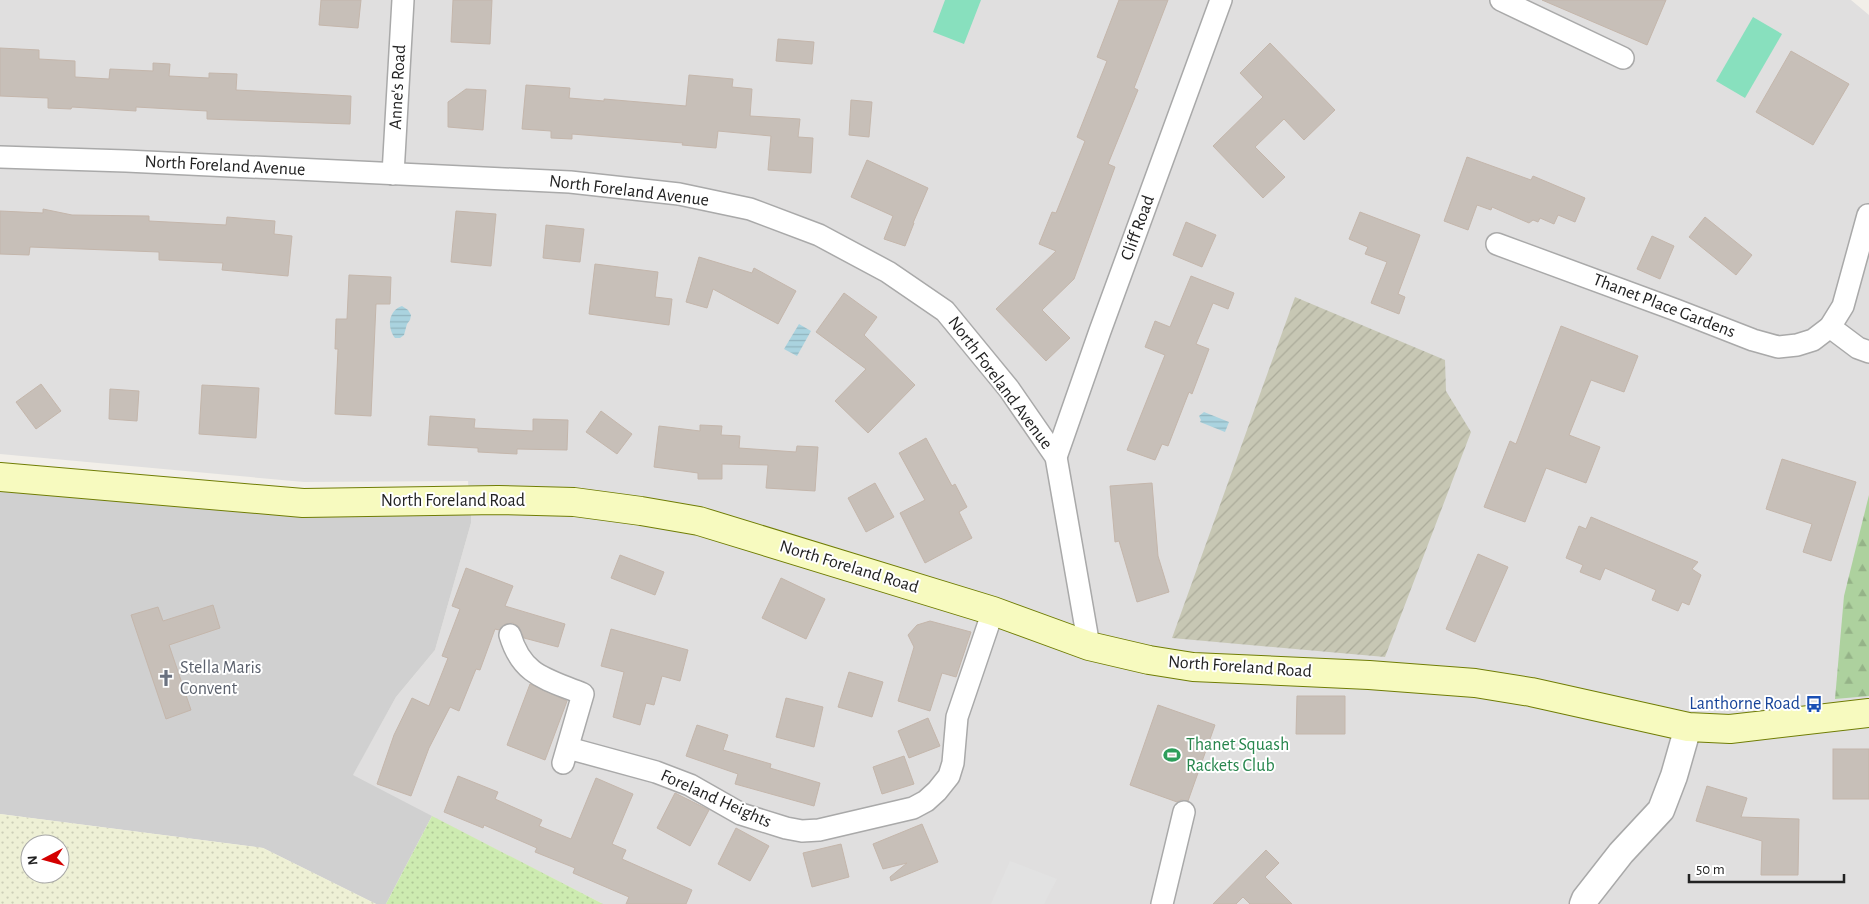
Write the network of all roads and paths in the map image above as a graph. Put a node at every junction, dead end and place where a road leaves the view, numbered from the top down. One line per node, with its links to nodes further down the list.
1 (403, 0): 6 (street, Anne's Road)
2 (1221, 0): 11 (street, Cliff Road)
3 (1501, 0): 4 (street)
4 (1623, 58)
5 (0, 157): 6 (street, North Foreland Avenue)
6 (393, 174): 11 (street, North Foreland Avenue)
7 (1868, 214): 9 (street, Thanet Place Gardens)
8 (1497, 244): 9 (street, Thanet Place Gardens)
9 (1830, 327): 10 (street)
10 (1869, 352)
11 (1056, 457): 15 (street, North Foreland Avenue)
12 (0, 477): 13 (main road, North Foreland Road)
13 (993, 611): 14 (street, Foreland Heights); 15 (main road, North Foreland Road)
14 (510, 635)
15 (1089, 646): 17 (main road, North Foreland Road)
16 (1869, 713): 17 (main road, North Foreland Road)
17 (1688, 727): 20 (street)
18 (1184, 812): 19 (street)
19 (1162, 904)
20 (1584, 904)

